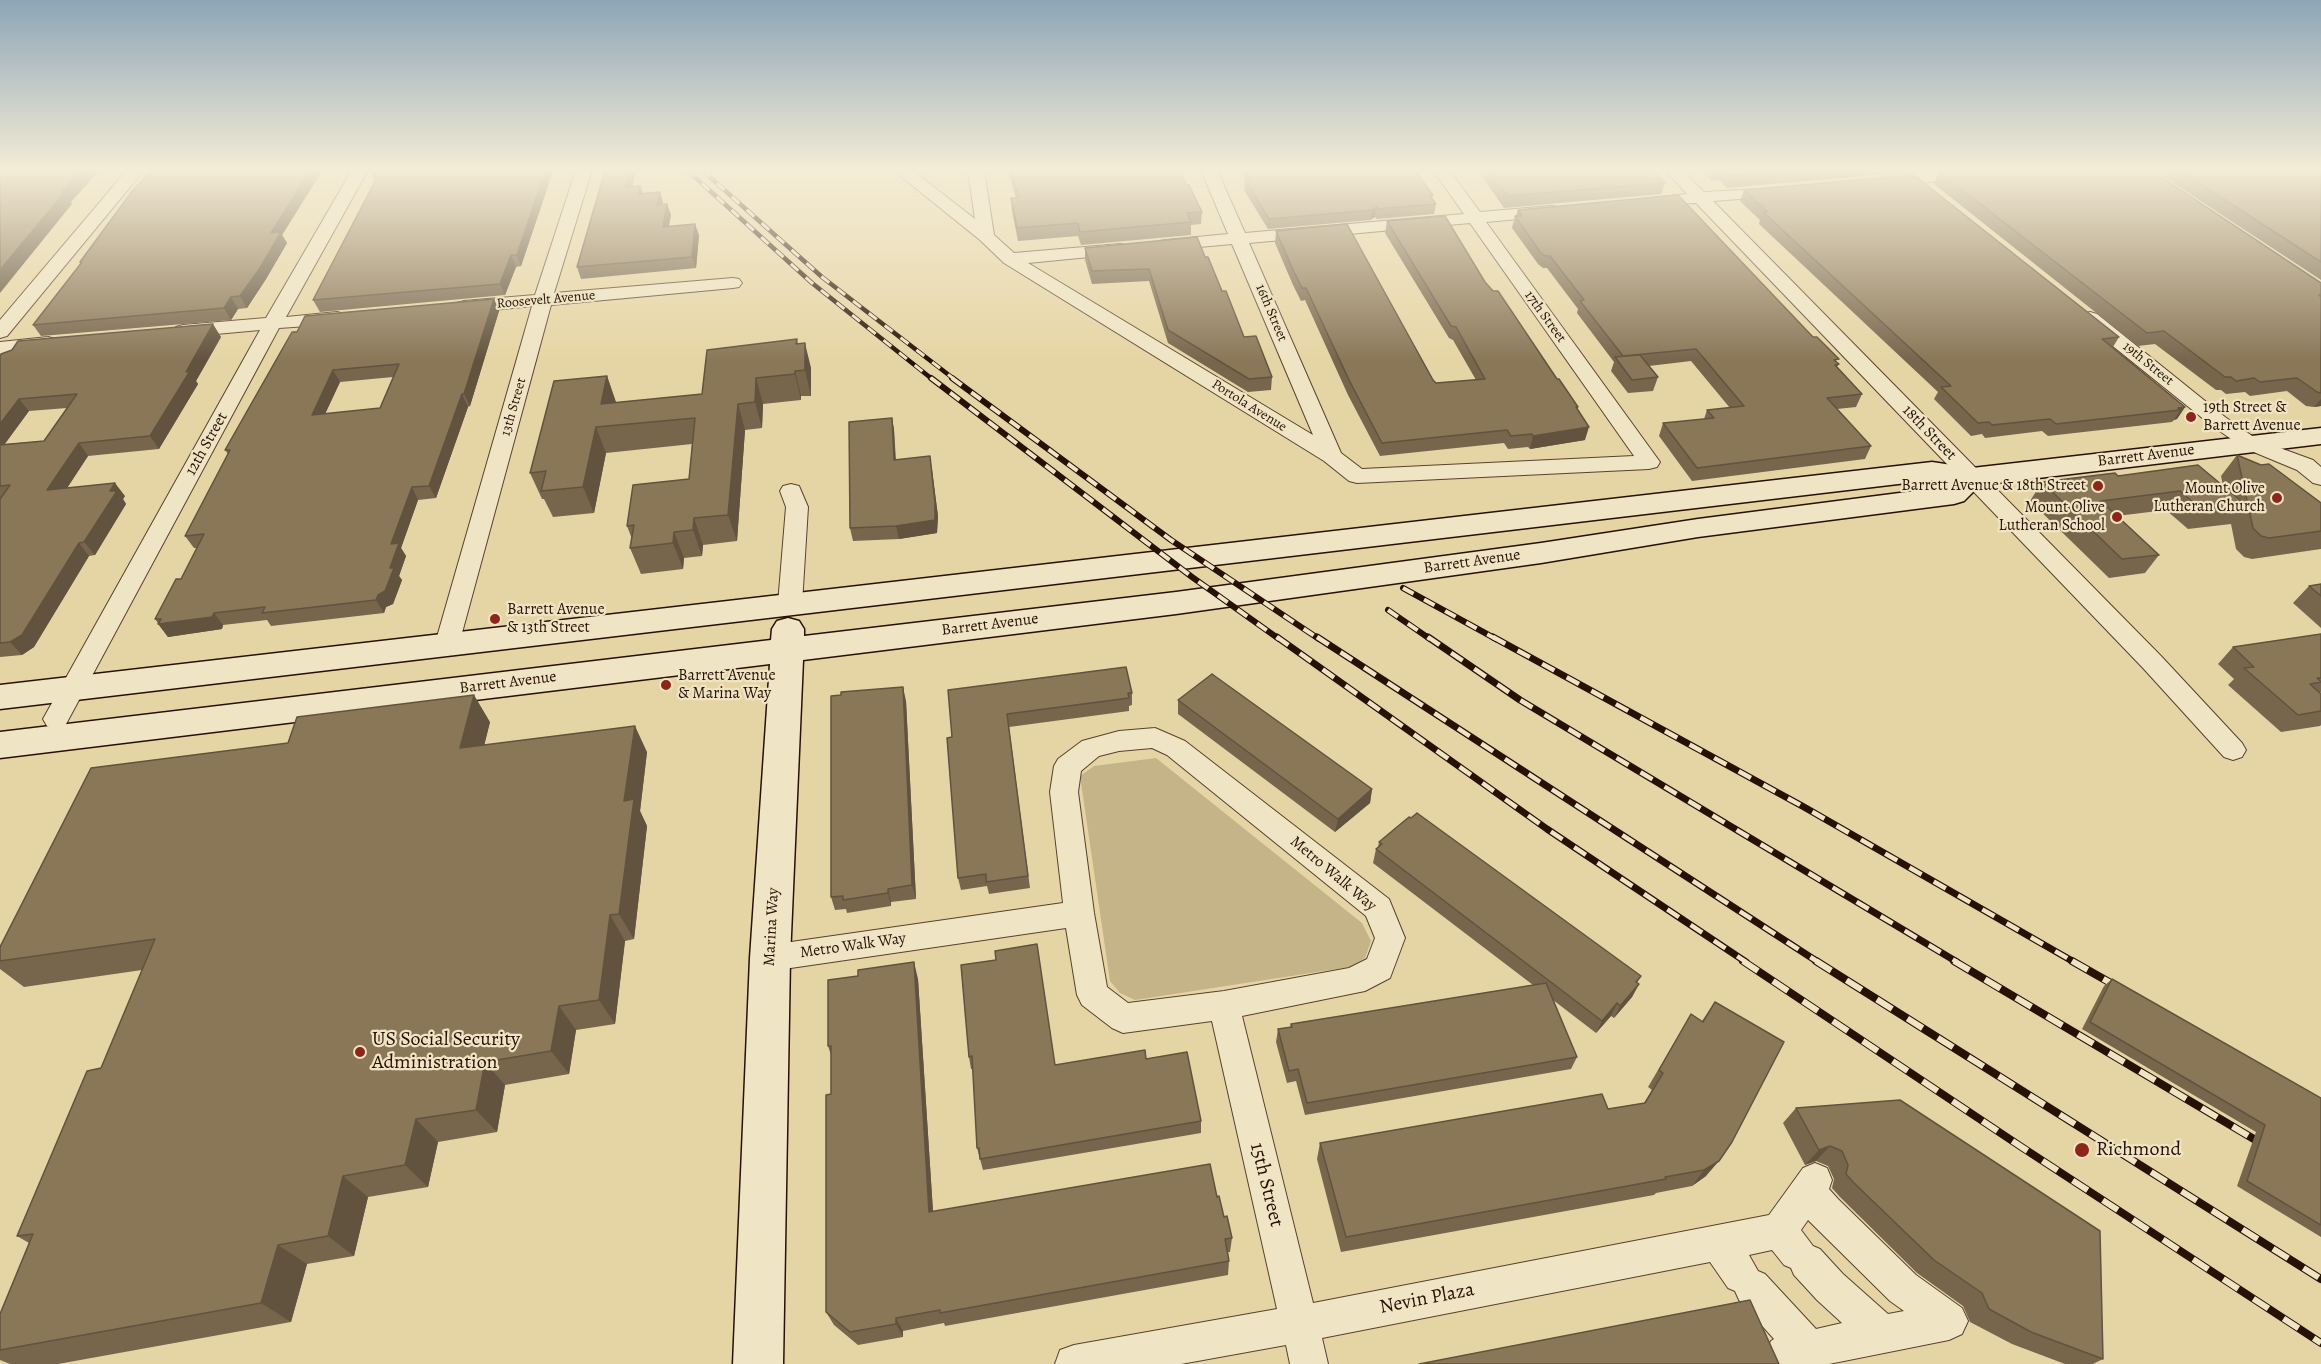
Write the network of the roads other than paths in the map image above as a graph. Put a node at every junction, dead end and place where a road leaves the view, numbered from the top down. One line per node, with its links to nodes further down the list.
1 (83, 234): 18 (street)
2 (324, 234): 17 (street, 12th Street)
3 (564, 234): 13 (street, 13th Street)
4 (983, 234): 9 (street, Portola Avenue)
5 (1237, 234): 10 (street, 16th Street)
6 (1287, 234): 10 (street)
7 (1485, 234): 25 (street, 17th Street)
8 (1735, 234): 26 (street, 18th Street)
9 (986, 236): 11 (street, Portola Avenue)
10 (1239, 238): 11 (street); 24 (street, 16th Street)
11 (1010, 259): 24 (street, Portola Avenue)
12 (733, 283): 13 (street, Roosevelt Avenue)
13 (543, 300): 15 (street, Roosevelt Avenue); 31 (street, 13th Street)
14 (2071, 304): 23 (street, 19th Street)
15 (449, 308)
16 (355, 316): 17 (street)
17 (273, 323): 19 (street); 33 (street, 12th Street)
18 (0, 332)
19 (166, 333)
20 (71, 341): 21 (street)
21 (0, 348)
22 (2321, 436): 23 (main road, Barrett Avenue)
23 (2251, 444): 26 (main road, Barrett Avenue); 27 (street, 19th Street); 28 (street, 19th Street)
24 (1332, 456): 25 (street, Portola Avenue)
25 (1649, 462)
26 (1972, 477): 30 (main road, Barrett Avenue); 32 (main road, Barrett Avenue); 37 (street, 18th Street)
27 (2278, 477)
28 (2321, 478)
29 (791, 491): 30 (street, Marina Way)
30 (790, 604): 31 (main road, Barrett Avenue); 32 (main road, Marina Way)
31 (447, 644): 33 (main road, Barrett Avenue)
32 (786, 649): 36 (main road, Barrett Avenue); 39 (main road, Marina Way)
33 (73, 688): 34 (main road, Barrett Avenue); 35 (street, 12th Street)
34 (0, 697)
35 (56, 719)
36 (0, 745)
37 (2233, 750)
38 (1079, 914): 39 (street, Metro Walk Way); 40 (street, Metro Walk Way); 40 (street, Metro Walk Way)
39 (770, 958): 46 (main road, Marina Way)
40 (1224, 1005): 43 (street, 15th Street)
41 (1718, 1242): 42 (street, Nevin Plaza); 43 (street, Nevin Plaza); 45 (street)
42 (1794, 1248): 44 (street); 44 (street)
43 (1300, 1324): 47 (street, Nevin Plaza); 48 (street, 15th Street)
44 (1882, 1334): 45 (street)
45 (1799, 1356)
46 (758, 1364)
47 (1074, 1364)
48 (1309, 1364)

